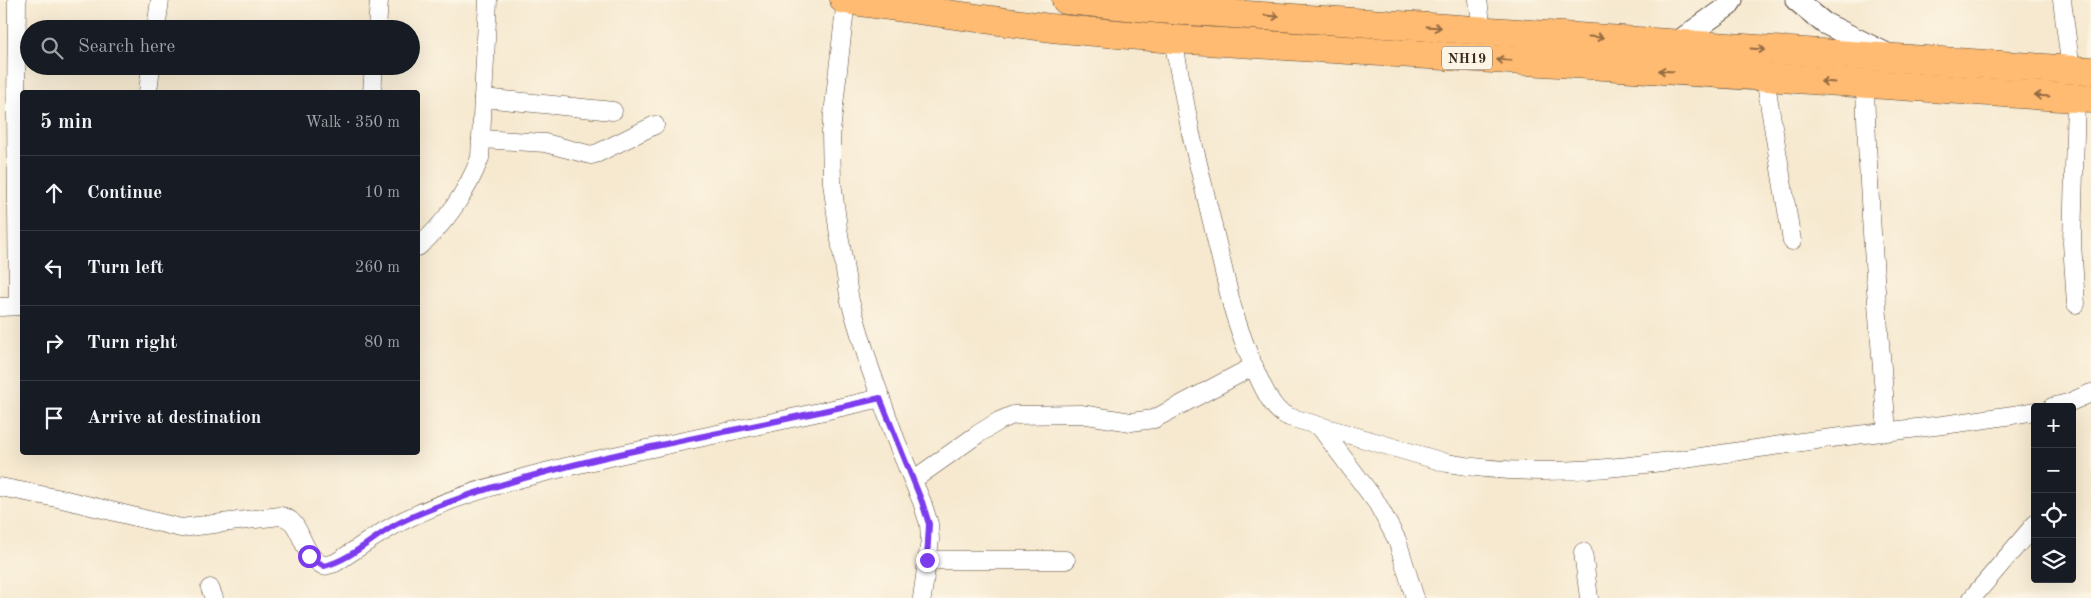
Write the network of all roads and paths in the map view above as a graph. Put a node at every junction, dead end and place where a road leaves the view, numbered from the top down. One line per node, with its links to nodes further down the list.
1 (17, 0): 30 (street)
2 (160, 0): 12 (street)
3 (379, 0): 13 (street)
4 (488, 0): 25 (street)
5 (845, 0): 15 (highway, NH19); 38 (street)
6 (1066, 0): 11 (highway, NH19)
7 (1478, 0): 14 (street)
8 (1732, 0): 16 (street)
9 (1796, 0): 17 (street)
10 (2062, 0): 18 (street)
11 (1158, 9): 14 (highway, NH19, one-way to 14); 15 (highway)
12 (157, 20)
13 (378, 20)
14 (1482, 30): 16 (highway, NH19, one-way to 16)
15 (1165, 39): 21 (highway, NH19, one-way to 15); 36 (street)
16 (1676, 43): 17 (highway, NH19, one-way to 17)
17 (1898, 59): 18 (highway, NH19)
18 (2081, 70)
19 (150, 75): 23 (street)
20 (373, 75): 24 (street)
21 (1765, 78): 22 (highway, NH19, one-way to 21); 31 (street)
22 (1865, 85): 26 (highway, NH19, one-way to 22); 42 (street)
23 (148, 90)
24 (372, 90)
25 (483, 98): 27 (street); 29 (street)
26 (2084, 99): 33 (street)
27 (613, 111)
28 (655, 125): 29 (street)
29 (481, 139): 32 (street)
30 (8, 198): 34 (street)
31 (1792, 240)
32 (420, 245)
33 (2076, 304)
34 (20, 306): 35 (street)
35 (0, 307)
36 (1254, 366): 41 (street); 43 (street)
37 (2091, 393): 39 (street)
38 (880, 398): 43 (street); 44 (street)
39 (2068, 403)
40 (2031, 412): 42 (street)
41 (1320, 427): 42 (street); 50 (street)
42 (1888, 432)
43 (913, 480): 47 (street)
44 (0, 487)
45 (2031, 529): 52 (street)
46 (1583, 552): 51 (street)
47 (927, 560): 48 (street); 49 (street)
48 (1066, 560)
49 (922, 598)
50 (1415, 598)
51 (1589, 598)
52 (1972, 598)

